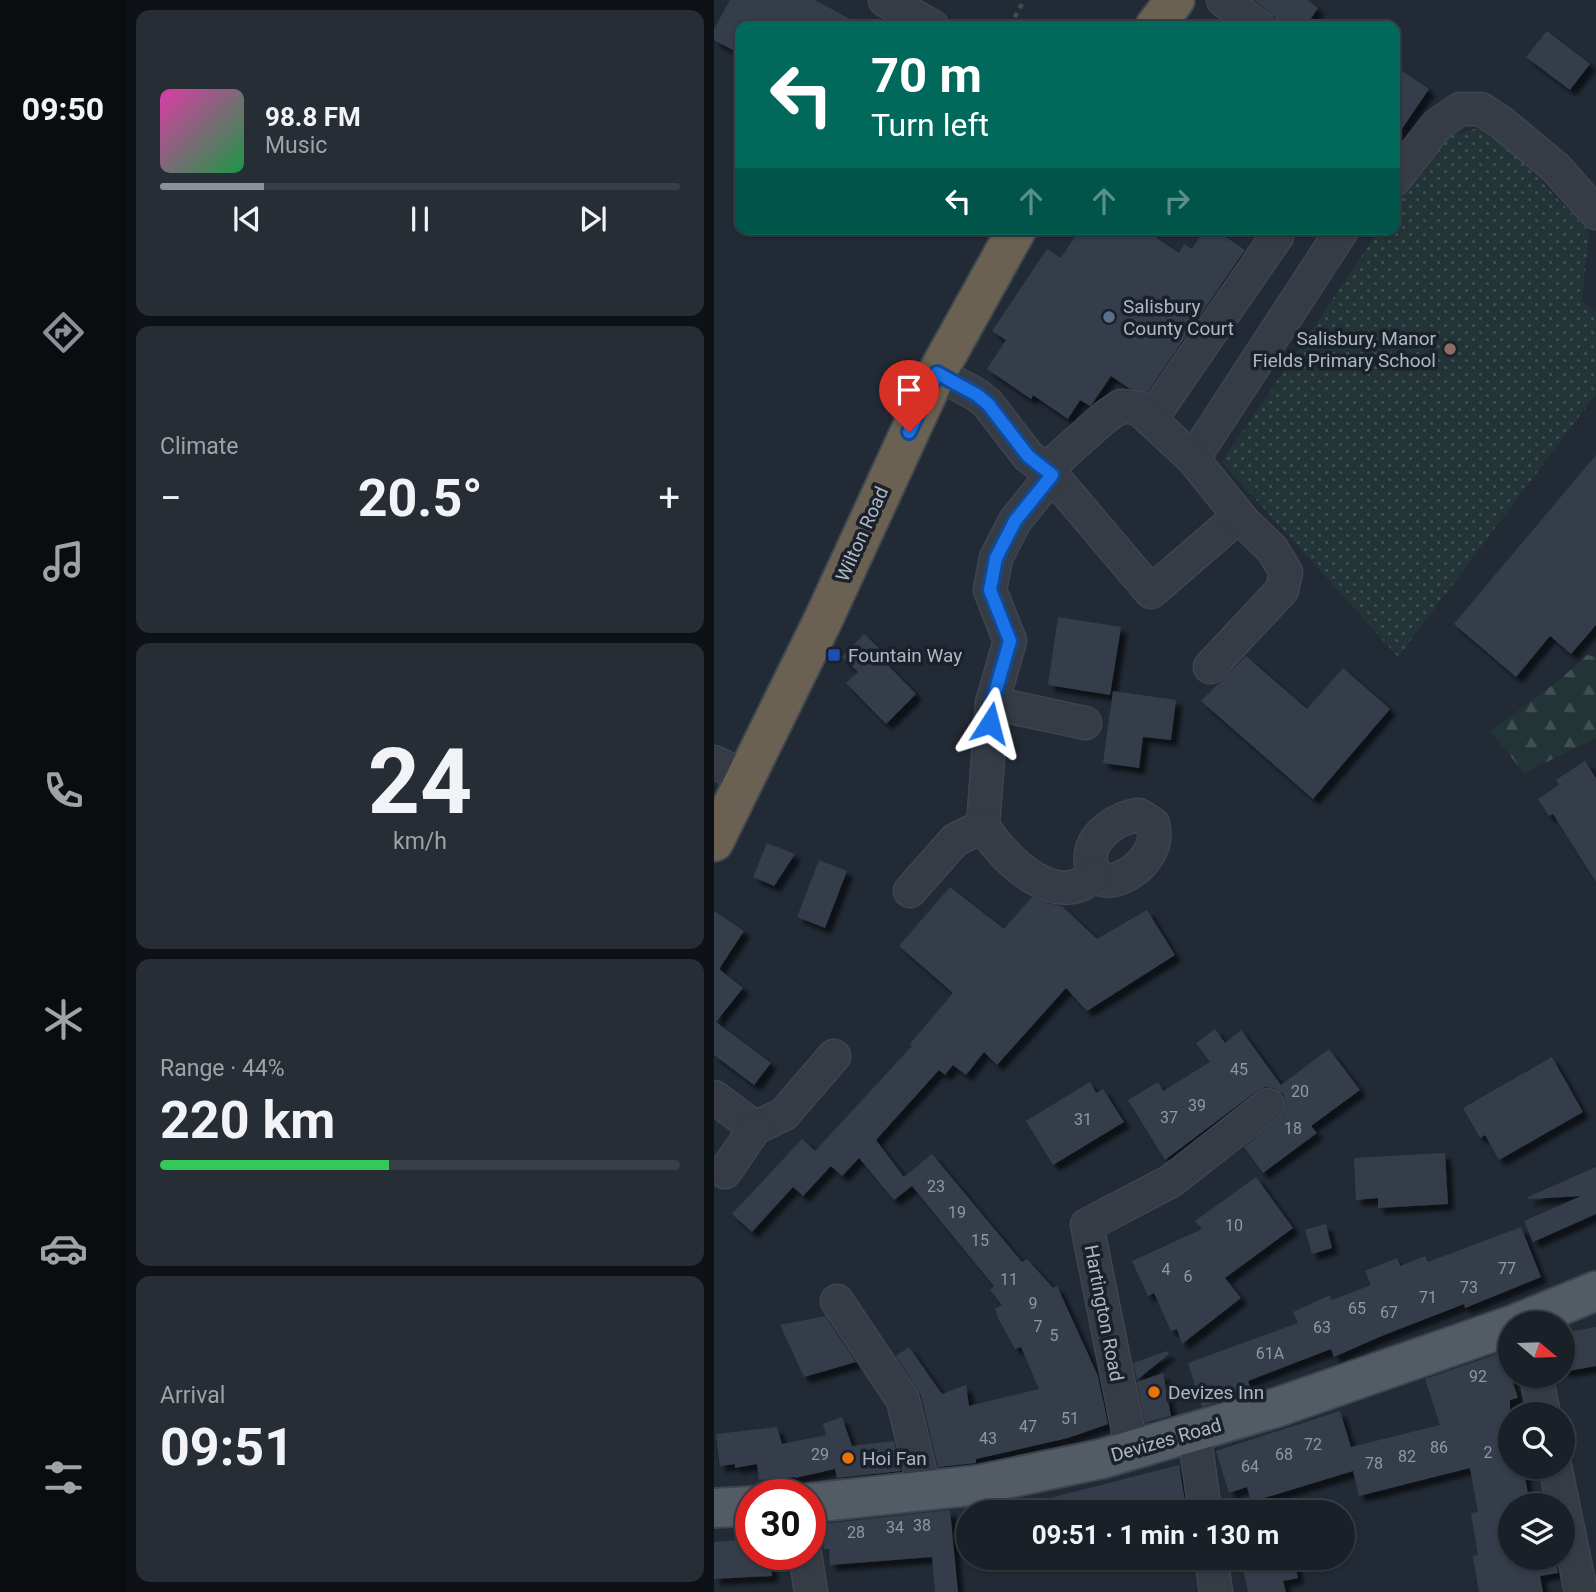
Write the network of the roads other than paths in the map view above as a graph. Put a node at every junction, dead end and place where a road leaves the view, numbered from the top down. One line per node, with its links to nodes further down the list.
1 (885, 0): 4 (street)
2 (1175, 0): 5 (highway)
3 (1223, 0): 6 (street)
4 (917, 21)
5 (1159, 21)
6 (1251, 21)
7 (1400, 173): 8 (street)
8 (1596, 213)
9 (1014, 235): 12 (highway, Wilton Road)
10 (1339, 235): 14 (street)
11 (1277, 236): 13 (street)
12 (937, 373): 15 (street); 20 (highway, Wilton Road)
13 (1151, 419): 14 (street); 15 (street)
14 (1193, 459): 17 (street)
15 (1052, 475): 16 (street); 18 (street)
16 (1224, 529)
17 (1210, 667)
18 (992, 703): 19 (street); 21 (street)
19 (1085, 723)
20 (730, 769): 22 (highway, Wilton Road)
21 (984, 826): 23 (street); 24 (street)
22 (714, 842)
23 (1097, 873)
24 (910, 891)
25 (834, 1056): 28 (street)
26 (714, 1097): 28 (street)
27 (1268, 1105): 35 (street, Hartington Road)
28 (755, 1128): 29 (street)
29 (725, 1172)
30 (1596, 1291): 32 (main road, Devizes Road)
31 (837, 1301): 37 (street)
32 (1548, 1311)
33 (1498, 1331): 34 (main road, Devizes Road)
34 (1194, 1432): 35 (main road, Devizes Road); 38 (street)
35 (1132, 1450): 37 (main road, Devizes Road)
36 (1558, 1479): 46 (street)
37 (925, 1492): 39 (main road, Devizes Road)
38 (1203, 1500)
39 (826, 1501)
40 (735, 1507): 41 (main road)
41 (714, 1508)
42 (808, 1570): 44 (street)
43 (1213, 1570): 45 (street)
44 (811, 1592)
45 (1216, 1592)
46 (1581, 1592)

